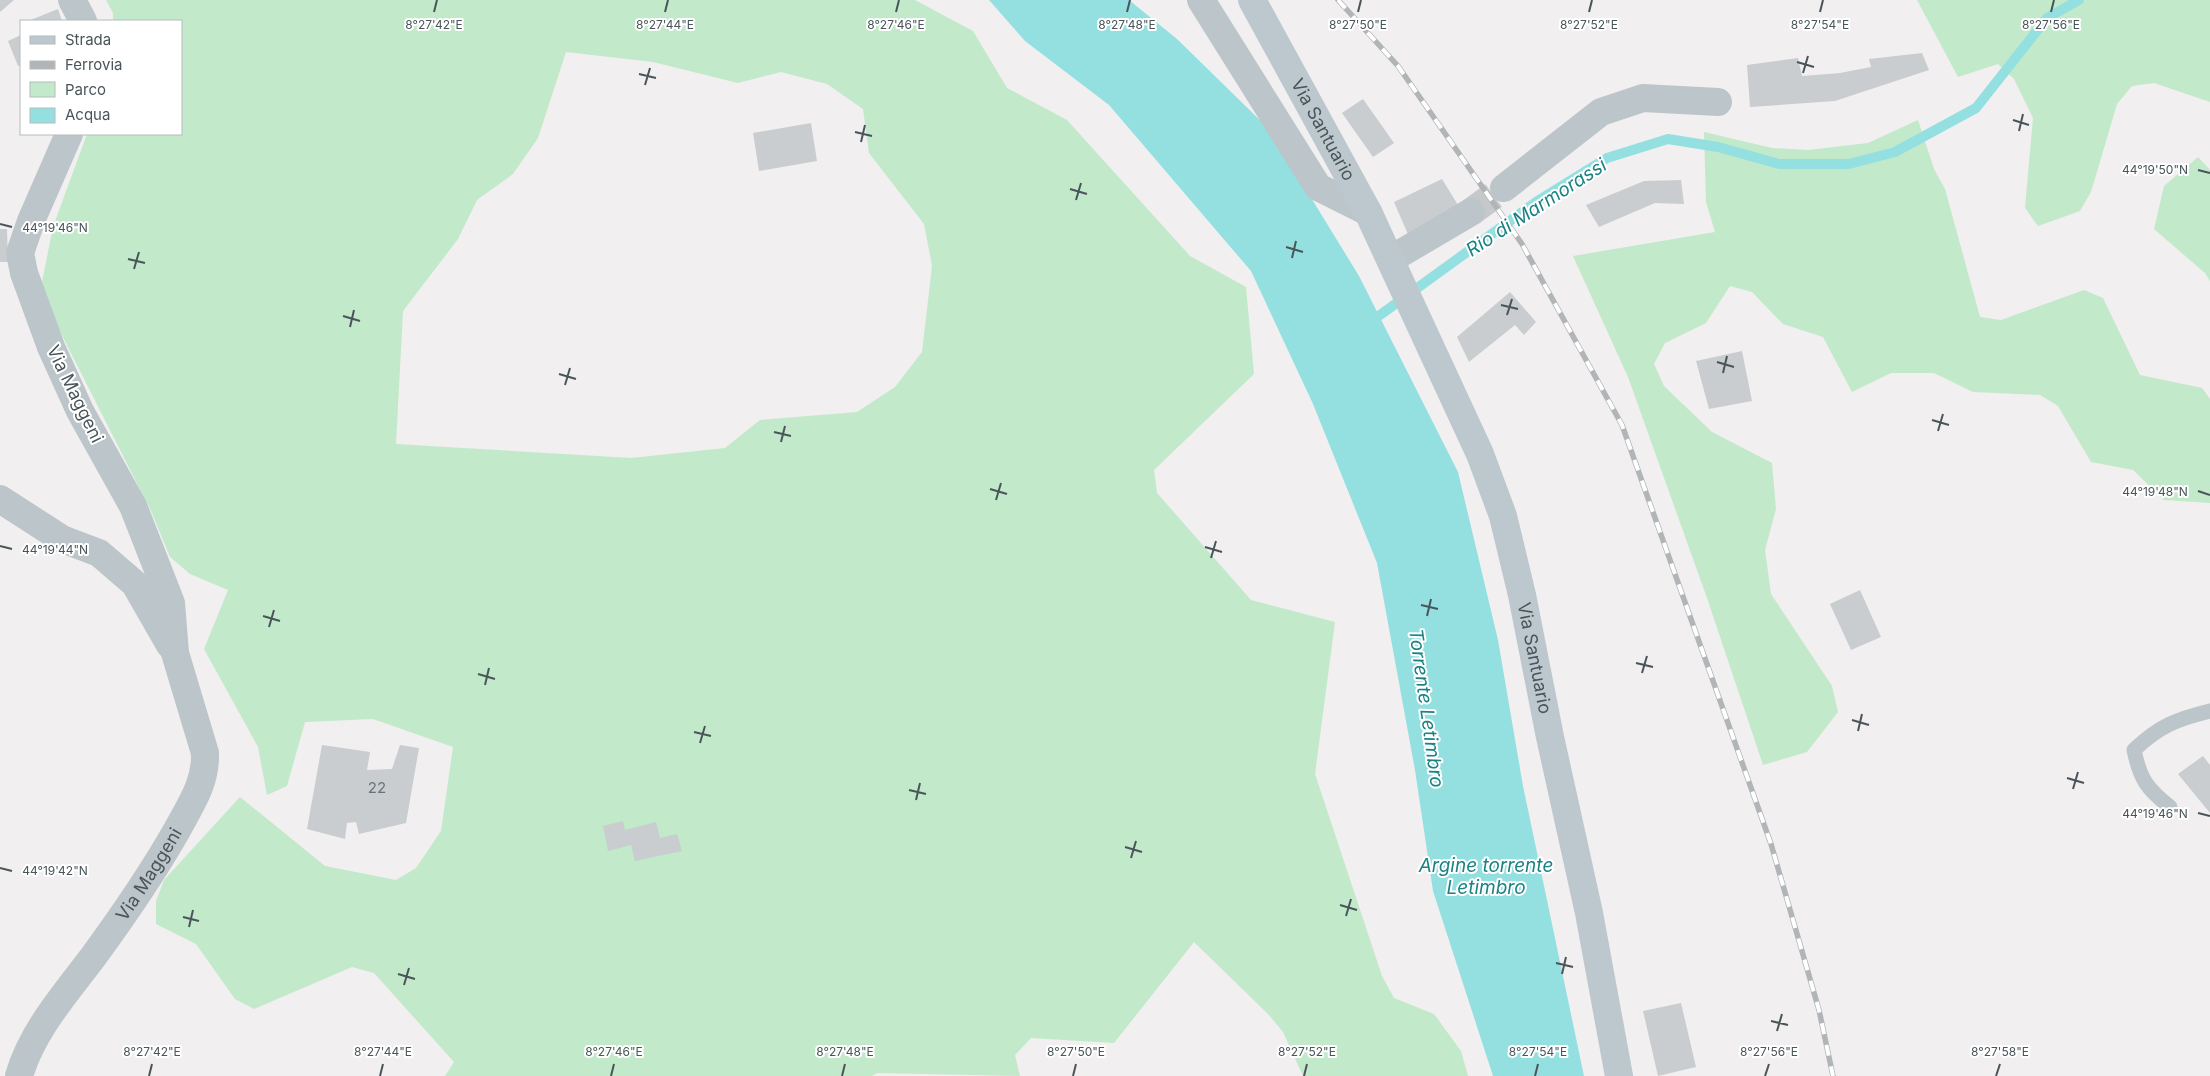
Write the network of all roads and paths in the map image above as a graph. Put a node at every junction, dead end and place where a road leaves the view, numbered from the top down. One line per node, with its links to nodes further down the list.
1 (72, 0): 4 (street)
2 (1201, 0): 8 (street)
3 (1252, 0): 8 (main road, Via Santuario)
4 (82, 20)
5 (1718, 102): 7 (street)
6 (69, 135): 12 (street, Via Maggeni)
7 (1504, 188)
8 (1368, 212): 10 (main road, Via Santuario)
9 (1471, 212): 10 (street)
10 (1391, 259): 16 (main road, Via Santuario)
11 (0, 499): 12 (street, Via Maggeni)
12 (175, 653): 15 (street, Via Maggeni)
13 (2210, 711): 14 (lane)
14 (2170, 807)
15 (19, 1076)
16 (1619, 1076)

